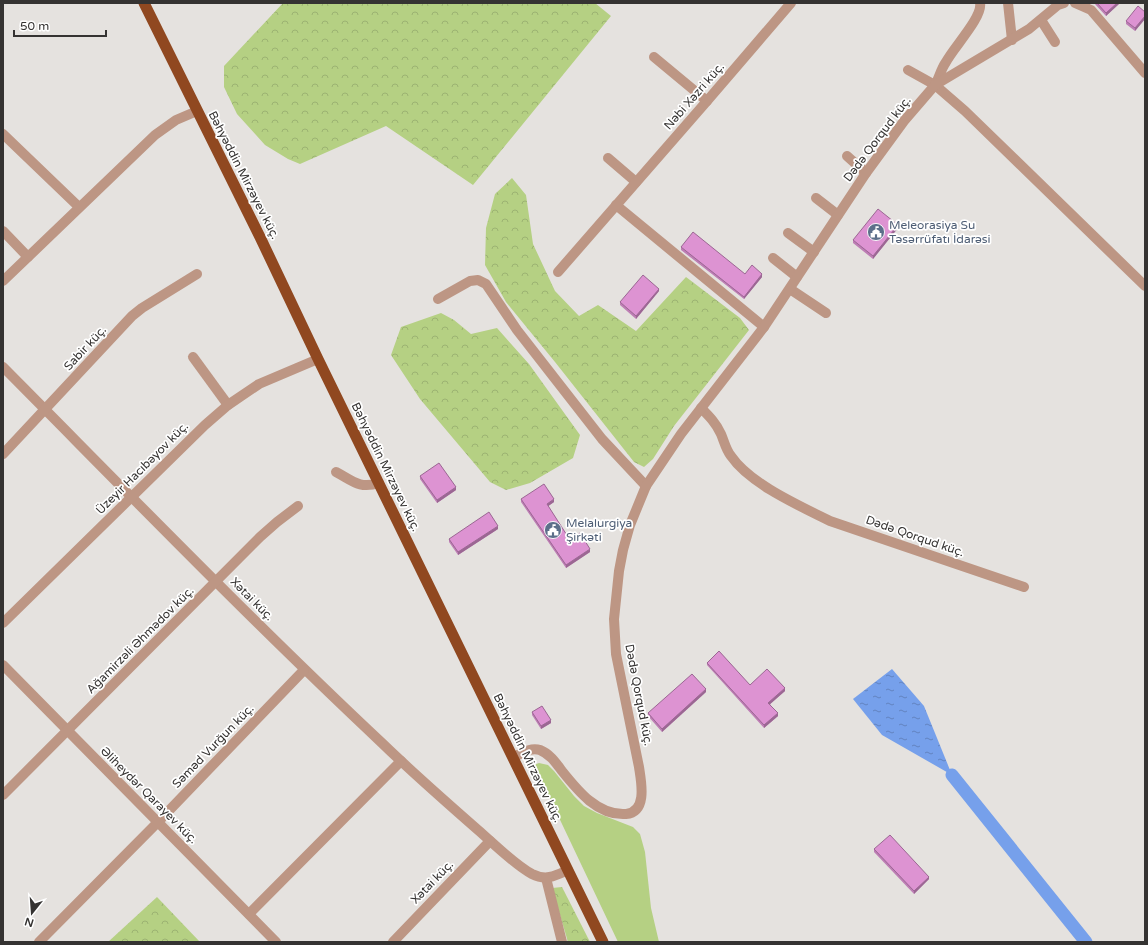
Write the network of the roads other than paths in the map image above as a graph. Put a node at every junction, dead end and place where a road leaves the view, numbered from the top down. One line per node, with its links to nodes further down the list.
1 (144, 3): 15 (highway, Bəhyəddin Mirzəyev küç.)
2 (791, 3): 14 (street, Nəbi Xəzri küç.)
3 (980, 3): 13 (street)
4 (1008, 3): 8 (street)
5 (1064, 3): 7 (street)
6 (1075, 3): 12 (street)
7 (1041, 20): 8 (street); 9 (street)
8 (1012, 40): 13 (street)
9 (1055, 42)
10 (654, 57): 14 (street)
11 (908, 70): 13 (street)
12 (1145, 73)
13 (935, 85): 19 (street, Dədə Qorqud küç.); 34 (street)
14 (707, 101): 20 (street, Nəbi Xəzri küç.)
15 (197, 112): 23 (street); 40 (highway, Bəhyəddin Mirzəyev küç.)
16 (3, 134): 23 (street)
17 (847, 156): 19 (street)
18 (608, 158): 20 (street)
19 (866, 173): 24 (street, Dədə Qorqud küç.)
20 (636, 182): 22 (street, Nəbi Xəzri küç.)
21 (816, 198): 24 (street)
22 (616, 205): 30 (street, Nəbi Xəzri küç.); 38 (street)
23 (79, 207): 28 (street)
24 (838, 215): 27 (street, Dədə Qorqud küç.)
25 (3, 231): 28 (street)
26 (788, 233): 27 (street)
27 (814, 252): 32 (street, Dədə Qorqud küç.)
28 (28, 257): 33 (street)
29 (773, 258): 32 (street)
30 (558, 272)
31 (197, 274): 44 (street, Sabir küç.)
32 (797, 277): 35 (street, Dədə Qorqud küç.)
33 (3, 281)
34 (1145, 286)
35 (790, 289): 37 (street); 38 (street, Dədə Qorqud küç.)
36 (438, 299): 48 (street)
37 (826, 313)
38 (764, 327): 43 (street, Dədə Qorqud küç.)
39 (193, 357): 42 (street)
40 (318, 359): 42 (street, Üzeyir Hacıbəyov küç.); 47 (highway, Bəhyəddin Mirzəyev küç.)
41 (3, 367): 44 (street, Xətai küç.)
42 (228, 405): 49 (street, Üzeyir Hacıbəyov küç.)
43 (701, 408): 48 (street, Dədə Qorqud küç.); 52 (street, Dədə Qorqud küç.)
44 (45, 410): 45 (street, Sabir küç.); 49 (street, Xətai küç.)
45 (3, 454)
46 (336, 472): 47 (street)
47 (379, 483): 57 (highway, Bəhyəddin Mirzəyev küç.)
48 (646, 486): 57 (street, Dədə Qorqud küç.)
49 (132, 497): 51 (street, Xətai küç.); 53 (street, Üzeyir Hacıbəyov küç.)
50 (298, 506): 51 (street, Ağamirzəli Əhmədov küç.)
51 (216, 582): 55 (street, Xətai küç.); 56 (street, Ağamirzəli Əhmədov küç.)
52 (1024, 587)
53 (3, 623)
54 (3, 665): 56 (street, Əliheydər Qarayev küç.)
55 (304, 670): 58 (street, Xətai küç.); 60 (street, Səməd Vurğun küç.)
56 (67, 730): 59 (street, Ağamirzəli Əhmədov küç.); 60 (street, Əliheydər Qarayev küç.)
57 (514, 757): 62 (highway, Bəhyəddin Mirzəyev küç.)
58 (401, 761): 61 (street, Xətai küç.); 64 (street)
59 (3, 796)
60 (158, 822): 64 (street, Əliheydər Qarayev küç.); 65 (street, Səməd Vurğun küç.)
61 (490, 841): 63 (street, Xətai küç.); 67 (street, Xətai küç.)
62 (568, 870): 63 (street); 69 (highway, Bəhyəddin Mirzəyev küç.)
63 (546, 878): 68 (street)
64 (249, 914): 66 (street, Əliheydər Qarayev küç.)
65 (39, 942)
66 (276, 942)
67 (393, 942)
68 (562, 942)
69 (604, 942)

